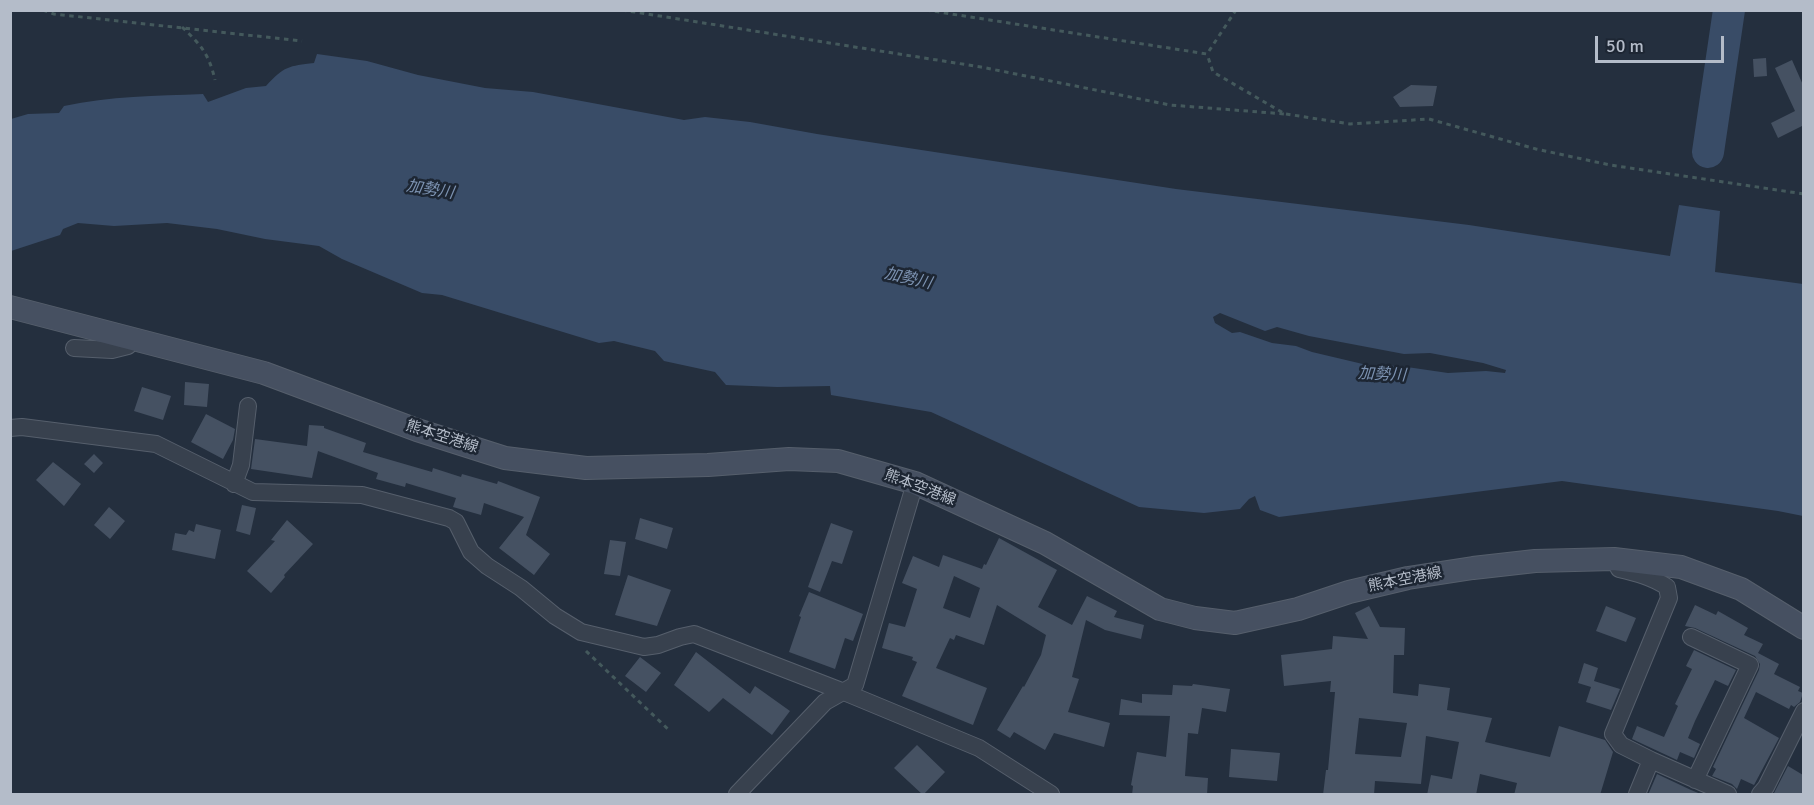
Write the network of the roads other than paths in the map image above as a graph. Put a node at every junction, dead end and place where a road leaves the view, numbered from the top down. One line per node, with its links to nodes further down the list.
1 (10, 308): 2 (main road, 熊本空港線)
2 (132, 338): 3 (street); 6 (main road, 熊本空港線)
3 (74, 348)
4 (248, 406): 7 (street)
5 (10, 428): 7 (street)
6 (915, 483): 8 (main road, 熊本空港線); 11 (street)
7 (234, 484): 11 (street)
8 (1614, 559): 9 (main road, 熊本空港線); 13 (street)
9 (1803, 628)
10 (1691, 636): 14 (street)
11 (844, 692): 15 (street); 16 (street)
12 (1803, 711): 19 (street)
13 (1651, 760): 14 (street); 17 (street)
14 (1695, 780): 18 (street)
15 (745, 792)
16 (1051, 795)
17 (1637, 795)
18 (1728, 795)
19 (1760, 795)

